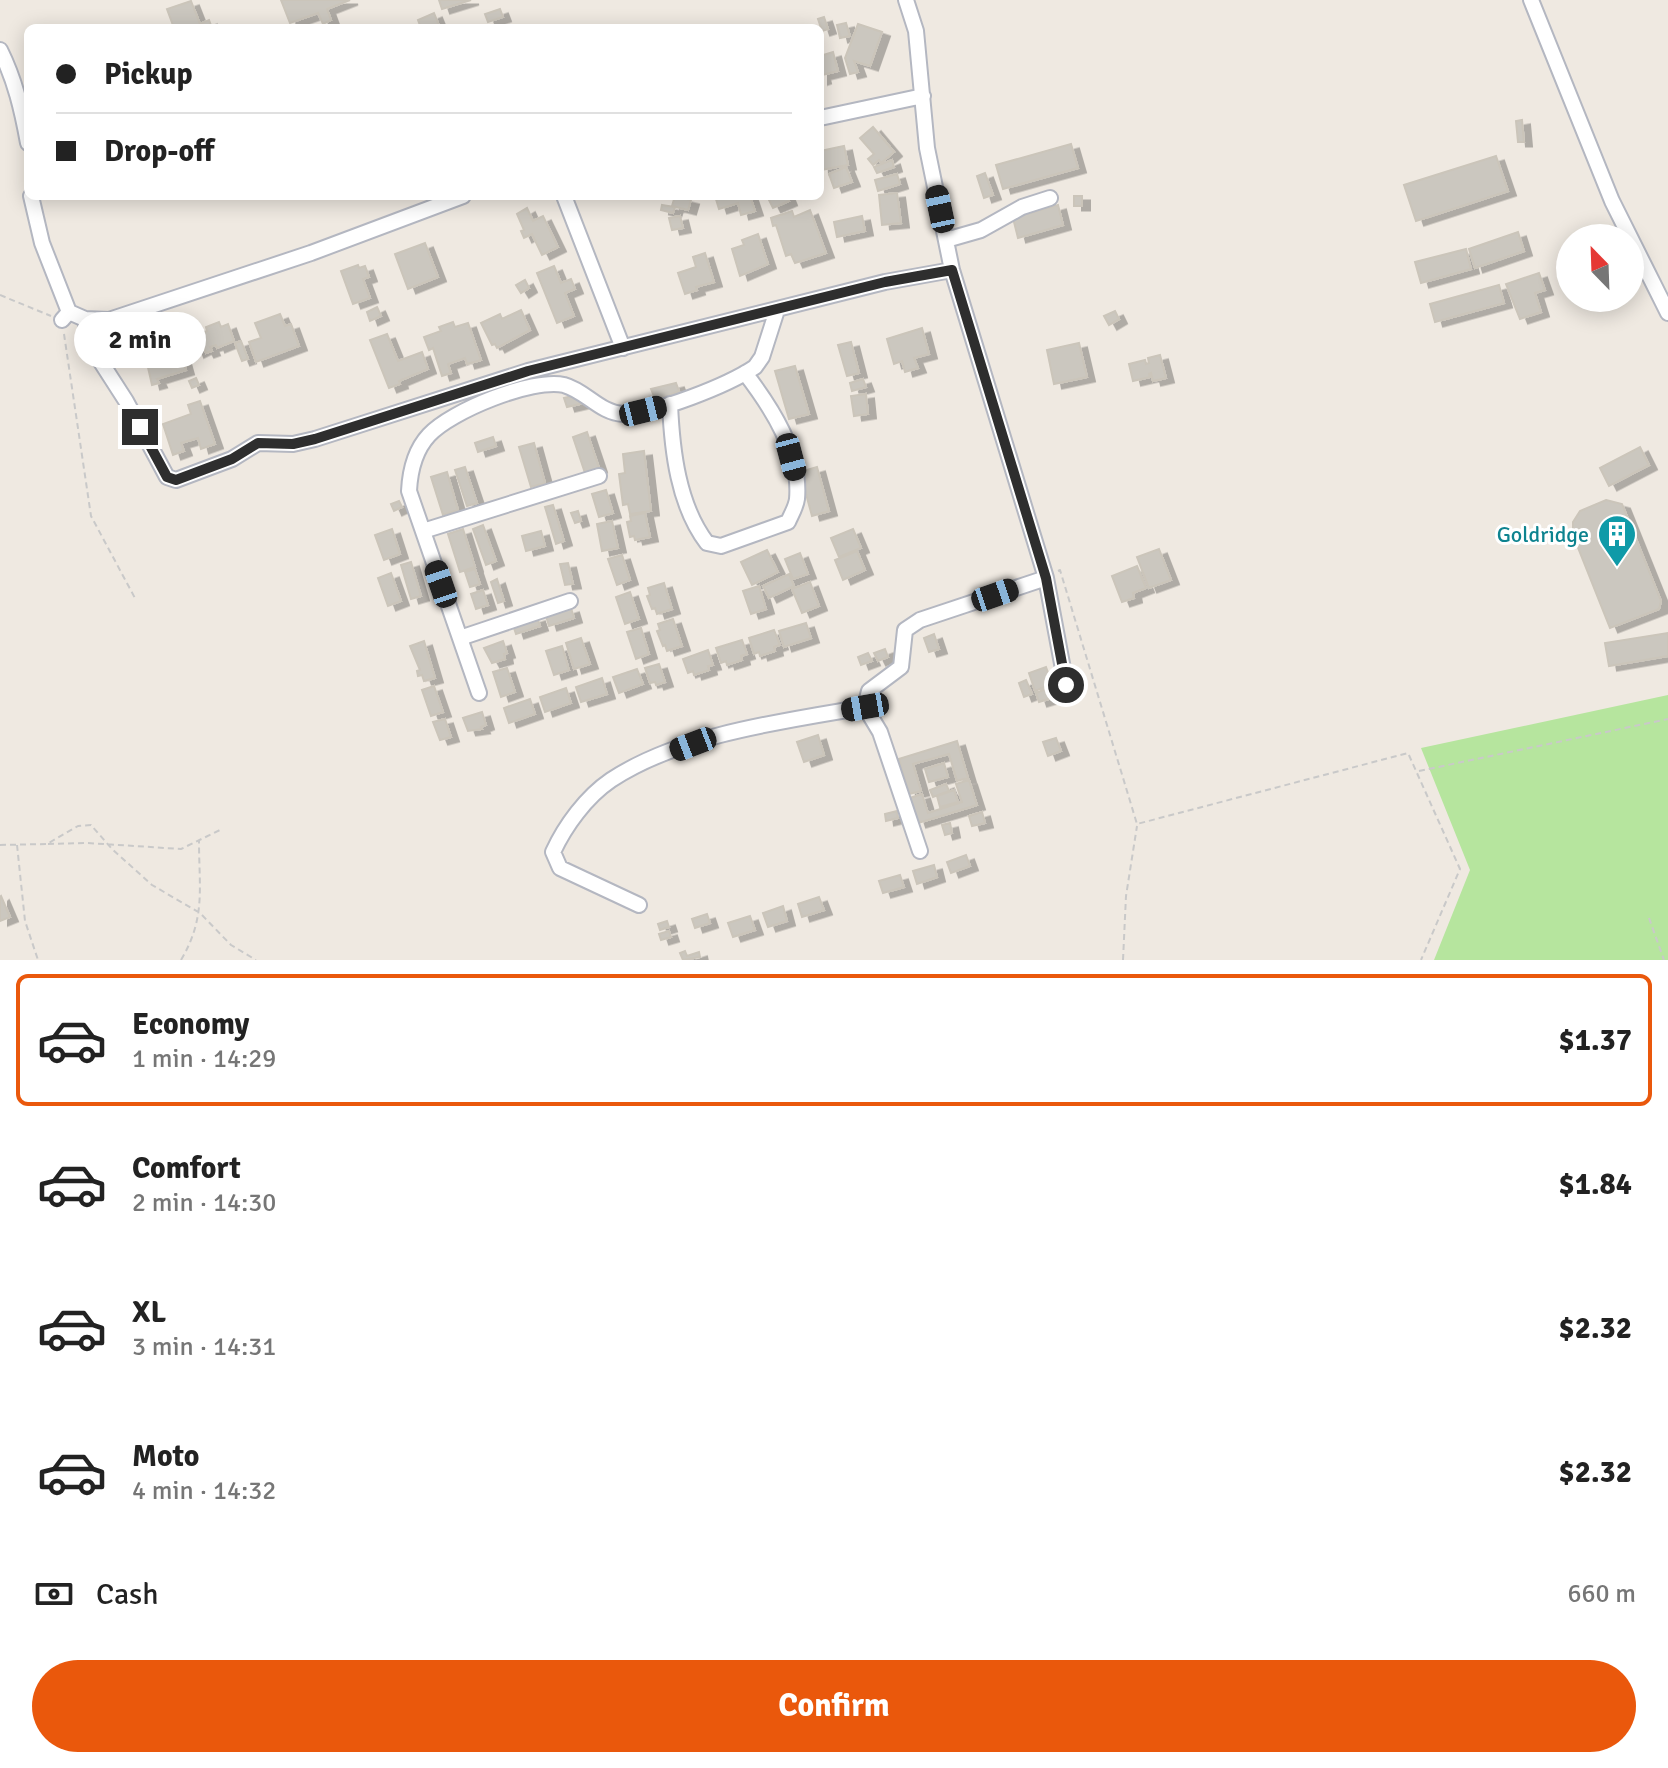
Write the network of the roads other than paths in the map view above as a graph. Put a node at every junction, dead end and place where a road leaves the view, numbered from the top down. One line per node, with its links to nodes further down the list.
1 (906, 0): 4 (street)
2 (1531, 0): 14 (street)
3 (0, 50): 6 (street)
4 (923, 96): 5 (street); 11 (street)
5 (824, 117)
6 (24, 120)
7 (1050, 198): 11 (street)
8 (32, 200): 15 (street)
9 (452, 200): 15 (street)
10 (566, 200): 16 (street)
11 (946, 240): 12 (street)
12 (952, 270): 13 (street); 21 (street)
13 (777, 310): 16 (street); 17 (street)
14 (1668, 313)
15 (85, 319): 16 (street)
16 (623, 348)
17 (745, 373): 18 (street); 18 (street)
18 (670, 404): 20 (street)
19 (599, 476): 20 (street)
20 (423, 531): 23 (street)
21 (1046, 578): 24 (street); 26 (street)
22 (570, 601): 23 (street)
23 (460, 638): 25 (street)
24 (1066, 685)
25 (479, 693)
26 (865, 707): 27 (street); 28 (street)
27 (920, 851)
28 (639, 905)

